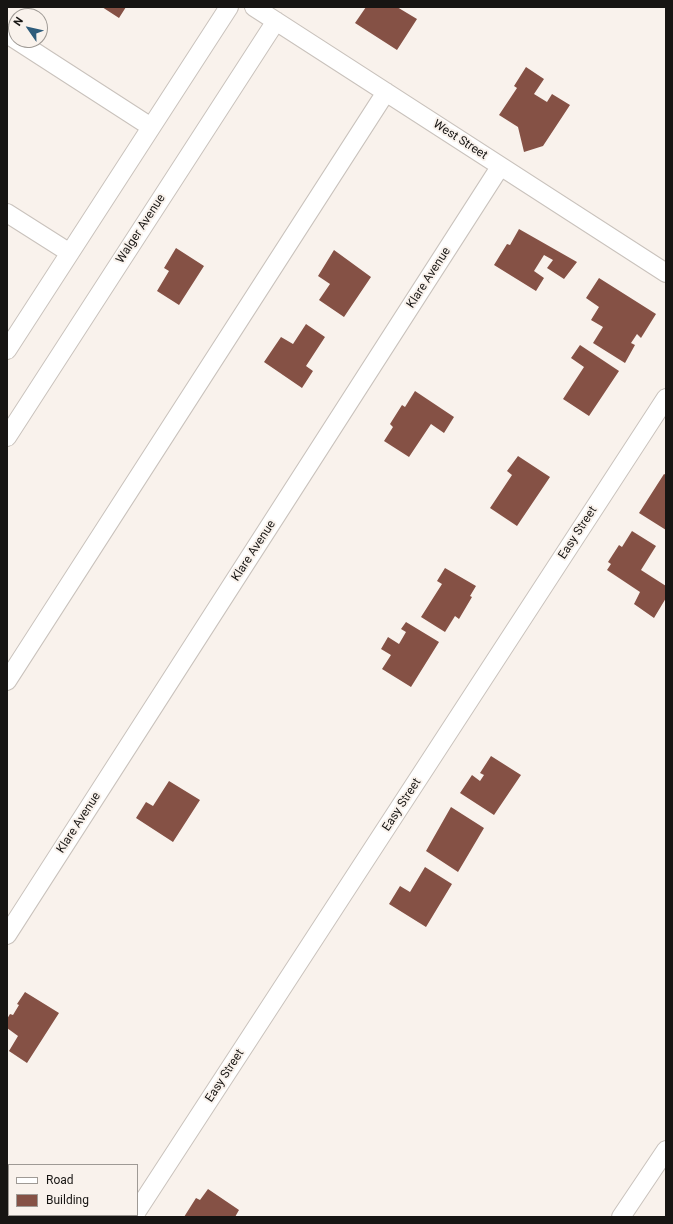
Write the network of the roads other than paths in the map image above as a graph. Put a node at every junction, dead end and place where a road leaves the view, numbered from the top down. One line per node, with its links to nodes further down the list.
1 (229, 7): 6 (street)
2 (254, 7): 3 (street, West Street)
3 (276, 21): 5 (street, West Street); 13 (street, Walger Avenue)
4 (7, 34): 6 (street)
5 (386, 92): 7 (street, West Street); 14 (street)
6 (151, 127): 9 (street)
7 (500, 166): 10 (street, West Street); 15 (street, Klare Avenue)
8 (7, 213): 9 (street)
9 (70, 253): 11 (street)
10 (666, 274)
11 (7, 350)
12 (666, 398): 17 (street, Easy Street)
13 (7, 437)
14 (7, 681)
15 (7, 935)
16 (666, 1150): 18 (street)
17 (138, 1209)
18 (621, 1217)

